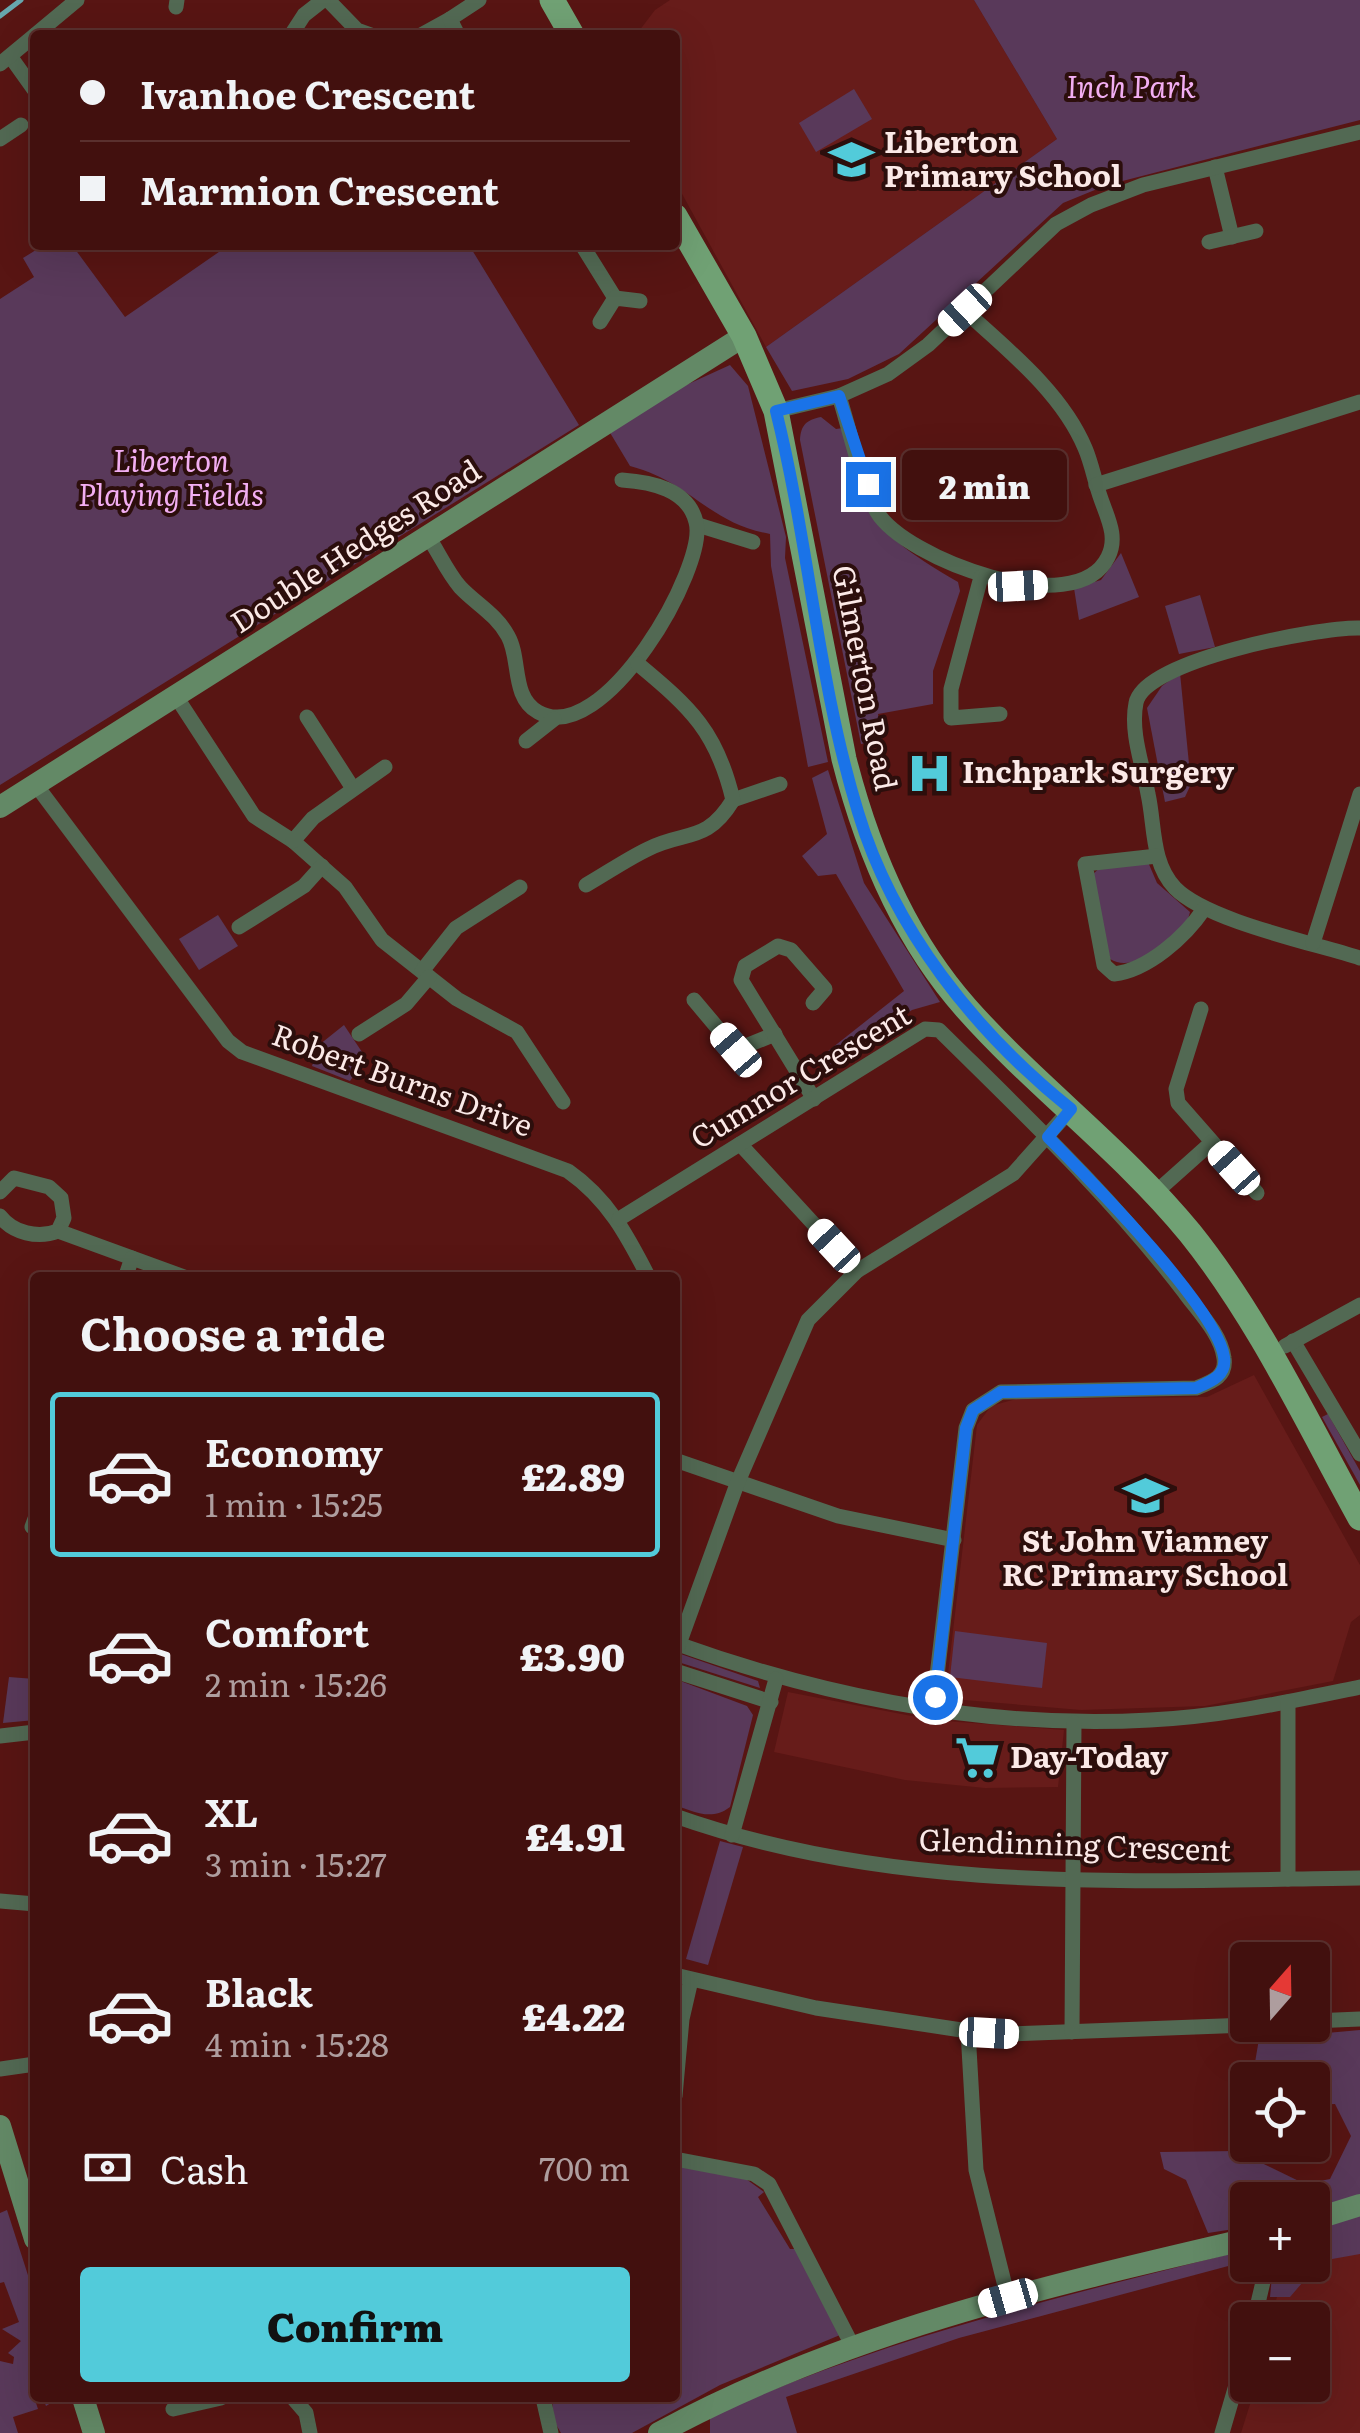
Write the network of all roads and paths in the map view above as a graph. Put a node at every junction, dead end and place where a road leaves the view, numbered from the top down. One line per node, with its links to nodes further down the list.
1 (77, 0): 6 (street)
2 (326, 0): 7 (street); 8 (street)
3 (479, 0): 5 (street)
4 (552, 0): 11 (main road)
5 (450, 19): 9 (street); 10 (street)
6 (41, 30)
7 (294, 30)
8 (357, 30)
9 (429, 30)
10 (456, 30)
11 (569, 30)
12 (30, 39): 13 (street)
13 (5, 60): 14 (street)
14 (30, 85)
15 (21, 125): 17 (street)
16 (1360, 132): 18 (street)
17 (0, 135)
18 (1215, 167): 21 (street); 26 (street)
19 (680, 225): 28 (main road, Gilmerton Road)
20 (1256, 231): 21 (street)
21 (1232, 237): 22 (street)
22 (1210, 242)
23 (585, 250): 24 (street)
24 (615, 298): 25 (street); 27 (street)
25 (640, 300)
26 (965, 310): 29 (street); 33 (street)
27 (600, 322)
28 (744, 336): 31 (main road, Gilmerton Road); 35 (street, Double Hedges Road)
29 (839, 396): 31 (street); 37 (street)
30 (1360, 402): 33 (street)
31 (776, 411): 69 (main road, Gilmerton Road)
32 (622, 480): 34 (street)
33 (1096, 486): 37 (street)
34 (698, 525): 36 (street); 39 (street)
35 (428, 534): 40 (street, Double Hedges Road); 43 (street)
36 (753, 542)
37 (982, 577): 41 (street)
38 (1360, 628): 53 (street)
39 (638, 664): 43 (street); 50 (street)
40 (177, 698): 47 (street, Double Hedges Road); 52 (street)
41 (1000, 714)
42 (307, 717): 48 (street)
43 (554, 719): 44 (street)
44 (526, 741)
45 (385, 767): 48 (street)
46 (780, 784): 50 (street)
47 (36, 785): 51 (street, Double Hedges Road); 77 (street, Robert Burns Drive)
48 (352, 787): 52 (street)
49 (1360, 794): 59 (street)
50 (733, 800): 55 (street)
51 (0, 806)
52 (293, 841): 54 (street)
53 (1157, 856): 57 (street); 57 (street)
54 (322, 866): 58 (street); 61 (street)
55 (586, 886)
56 (520, 887): 61 (street)
57 (1204, 909): 59 (street)
58 (238, 927)
59 (1313, 943): 60 (street)
60 (1360, 958)
61 (425, 974): 65 (street); 68 (street)
62 (694, 1000): 66 (street)
63 (813, 1003): 66 (street)
64 (1202, 1009): 71 (street)
65 (359, 1034)
66 (775, 1034): 67 (street)
67 (814, 1099): 70 (street, Cumnor Crescent); 72 (street, Cumnor Crescent)
68 (562, 1102)
69 (1071, 1109): 70 (street); 74 (main road, Gilmerton Road)
70 (1048, 1137): 80 (street); 90 (street, Cumnor Crescent)
71 (1211, 1143): 74 (street); 75 (street)
72 (740, 1144): 77 (street, Cumnor Crescent); 80 (street)
73 (0, 1192): 78 (street)
74 (1155, 1192): 85 (main road, Gilmerton Road)
75 (1257, 1194)
76 (0, 1216): 78 (street)
77 (619, 1220): 83 (street)
78 (58, 1231): 79 (street)
79 (132, 1258): 81 (street); 82 (street)
80 (857, 1271): 88 (street)
81 (127, 1272)
82 (171, 1272)
83 (646, 1272)
84 (1360, 1305): 85 (street)
85 (1282, 1348): 86 (street, Gilmerton Road); 89 (main road, Gilmerton Road)
86 (1360, 1454)
87 (680, 1462): 88 (street)
88 (737, 1484): 90 (street); 91 (street)
89 (1360, 1518)
90 (954, 1540): 98 (street)
91 (680, 1635)
92 (680, 1644): 94 (street)
93 (680, 1672): 96 (street)
94 (776, 1679): 96 (street); 98 (street)
95 (1360, 1687): 97 (street)
96 (771, 1702): 103 (street)
97 (1288, 1702): 99 (street); 105 (street)
98 (933, 1710): 99 (street)
99 (1074, 1723): 106 (street)
100 (30, 1733): 101 (street)
101 (0, 1736)
102 (680, 1818): 103 (street, Glendinning Crescent)
103 (732, 1836): 106 (street, Glendinning Crescent)
104 (1360, 1878): 105 (street, Glendinning Crescent)
105 (1288, 1879): 106 (street, Glendinning Crescent)
106 (1071, 1880): 114 (street)
107 (0, 1901): 108 (street)
108 (30, 1904)
109 (683, 1977): 113 (street); 115 (street)
110 (1360, 2018): 111 (street)
111 (1330, 2020)
112 (1230, 2025): 114 (street)
113 (968, 2031): 114 (street); 124 (street)
114 (1072, 2032)
115 (680, 2041)
116 (30, 2065): 117 (street)
117 (0, 2069)
118 (0, 2126): 122 (street)
119 (680, 2160): 125 (street)
120 (1360, 2204): 121 (street)
121 (1330, 2214)
122 (30, 2223)
123 (1230, 2243): 124 (street)
124 (1008, 2298): 125 (street)
125 (852, 2345): 135 (street)
126 (84, 2402): 132 (street)
127 (203, 2402): 131 (street)
128 (297, 2402): 133 (street)
129 (544, 2402): 134 (street)
130 (1231, 2402): 136 (street)
131 (172, 2409)
132 (93, 2432)
133 (310, 2433)
134 (550, 2433)
135 (659, 2433)
136 (1222, 2433)

